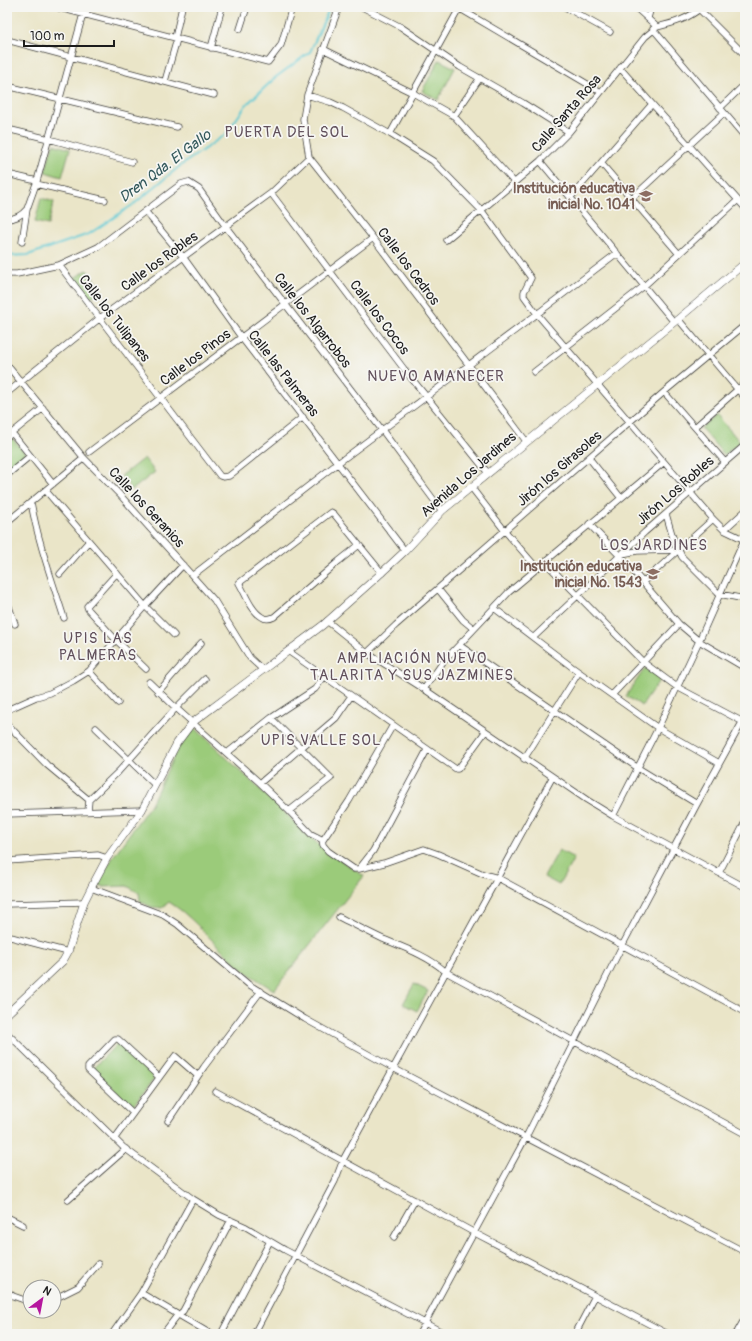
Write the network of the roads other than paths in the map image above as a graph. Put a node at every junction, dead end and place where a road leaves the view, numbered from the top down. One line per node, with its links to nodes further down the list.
1 (56, 7): 14 (street)
2 (85, 7): 14 (street)
3 (182, 7): 19 (street)
4 (222, 7): 21 (street)
5 (247, 7): 17 (street)
6 (292, 7): 21 (street)
7 (338, 7): 22 (street, Calle los Cedros)
8 (362, 7): 23 (street)
9 (459, 7): 23 (street); 32 (street)
10 (565, 7): 18 (street)
11 (635, 7): 15 (street)
12 (651, 7): 15 (street)
13 (701, 8): 16 (street); 24 (street)
14 (83, 14): 19 (street); 25 (street)
15 (648, 18): 16 (street)
16 (655, 28): 26 (street, Calle Santa Rosa); 37 (street)
17 (240, 29)
18 (610, 32)
19 (176, 39): 21 (street); 28 (street)
20 (7, 40): 25 (street)
21 (211, 48)
22 (323, 49): 31 (street); 34 (street, Calle los Cedros)
23 (435, 51): 27 (street); 31 (street)
24 (745, 55)
25 (71, 57): 28 (street); 35 (street)
26 (620, 68): 32 (street, Calle Santa Rosa); 36 (street)
27 (480, 78): 38 (street); 41 (street)
28 (165, 81): 33 (street)
29 (745, 84): 37 (street)
30 (7, 86): 35 (street)
31 (413, 92): 38 (street); 42 (street)
32 (601, 92): 41 (street, Calle Santa Rosa)
33 (214, 95)
34 (307, 95): 42 (street); 46 (street, Calle los Cedros)
35 (60, 100): 39 (street); 44 (street)
36 (652, 104): 45 (street); 49 (street)
37 (722, 111): 43 (street); 45 (street)
38 (454, 116): 51 (street)
39 (177, 127)
40 (7, 129): 44 (street)
41 (569, 132): 47 (street, Calle Santa Rosa)
42 (390, 134): 61 (street)
43 (745, 137)
44 (49, 139): 48 (street); 52 (street)
45 (689, 145): 55 (street); 57 (street)
46 (309, 157): 53 (street, Calle los Robles); 64 (street, Calle los Cedros)
47 (540, 161): 51 (street, Calle Santa Rosa); 54 (street)
48 (132, 162)
49 (601, 163): 54 (street); 55 (street)
50 (7, 174): 52 (street)
51 (514, 182): 61 (street, Calle Santa Rosa)
52 (36, 183): 56 (street); 59 (street)
53 (271, 193): 63 (street, Calle los Robles); 72 (street, Calle los Cocos)
54 (571, 197): 67 (street)
55 (632, 198): 68 (street)
56 (105, 200)
57 (738, 200): 58 (street); 68 (street)
58 (745, 208)
59 (27, 209): 62 (street); 66 (street)
60 (145, 211): 63 (street, Calle los Algarrobos); 69 (street, Calle las Palmeras); 71 (street)
61 (482, 211): 65 (street, Calle Santa Rosa); 76 (street)
62 (7, 219)
63 (226, 227): 69 (street, Calle los Robles); 75 (street, Calle los Algarrobos)
64 (373, 238): 72 (street, Calle los Pinos); 84 (street, Calle los Cedros)
65 (446, 240)
66 (22, 242)
67 (617, 253): 74 (street); 76 (street)
68 (679, 254): 74 (street)
69 (184, 258): 77 (street, Calle los Robles); 80 (street, Calle las Palmeras)
70 (745, 263): 78 (street, Avenida Los Jardines)
71 (59, 265): 73 (street); 77 (street, Calle los Tulipanes)
72 (330, 271): 75 (street, Calle los Pinos); 92 (street, Calle los Cocos)
73 (7, 274)
74 (644, 286): 78 (street); 81 (street)
75 (286, 304): 80 (street, Calle los Pinos); 99 (street, Calle los Algarrobos)
76 (537, 314): 81 (street); 84 (street)
77 (100, 318): 86 (street, Calle los Robles); 93 (street, Calle los Tulipanes)
78 (676, 321): 82 (street); 88 (street, Avenida Los Jardines)
79 (745, 325): 82 (street, Jirón los Girasoles)
80 (241, 338): 93 (street, Calle los Pinos); 96 (street, Calle las Palmeras)
81 (566, 348): 85 (street); 88 (street)
82 (708, 355): 89 (street); 90 (street, Jirón los Girasoles)
83 (7, 365): 86 (street, Calle los Geranios)
84 (468, 365): 92 (street); 101 (street, Calle los Cedros)
85 (534, 372)
86 (21, 381): 91 (street, Calle los Robles); 95 (street, Calle los Geranios)
87 (745, 383): 89 (street)
88 (597, 385): 97 (street); 101 (street, Avenida Los Jardines)
89 (738, 389): 94 (street); 98 (street)
90 (664, 392): 97 (street, Jirón los Girasoles); 98 (street)
91 (7, 393)
92 (427, 396): 99 (street); 110 (street, Calle los Cocos)
93 (161, 398): 96 (street, Calle los Tulipanes); 103 (street, Calle los Pinos)
94 (745, 398)
95 (43, 408): 100 (street); 105 (street, Calle los Geranios)
96 (303, 417): 108 (street, Calle las Palmeras)
97 (629, 423): 106 (street, Jirón los Girasoles); 109 (street)
98 (695, 427): 107 (street)
99 (382, 430): 108 (street); 118 (street, Calle los Algarrobos)
100 (9, 435): 104 (street)
101 (526, 441): 110 (street, Avenida Los Jardines)
102 (745, 445): 107 (street, Jirón Los Robles)
103 (89, 452)
104 (30, 456): 111 (street); 112 (street)
105 (84, 458): 112 (street); 133 (street, Calle los Geranios)
106 (589, 458): 116 (street); 125 (street, Jirón los Girasoles)
107 (725, 462): 115 (street, Jirón Los Robles)
108 (338, 463): 130 (street, Calle las Palmeras); 138 (street)
109 (663, 463): 115 (street); 116 (street)
110 (488, 473): 113 (street, Avenida Los Jardines)
111 (7, 475)
112 (53, 484): 114 (street)
113 (471, 487): 118 (street, Avenida Los Jardines); 125 (street)
114 (46, 491): 117 (street); 127 (street)
115 (689, 492): 120 (street, Jirón Los Robles); 121 (street)
116 (621, 498): 123 (street)
117 (32, 502): 122 (street); 147 (street)
118 (442, 511): 130 (street, Avenida Los Jardines)
119 (745, 511): 124 (street)
120 (666, 514): 129 (street); 131 (street, Jirón Los Robles)
121 (712, 519): 124 (street); 129 (street)
122 (7, 522)
123 (589, 524): 131 (street); 132 (street)
124 (724, 530): 126 (street)
125 (505, 531): 134 (street); 140 (street, Jirón los Girasoles)
126 (745, 540): 141 (street)
127 (89, 541): 135 (street); 137 (street)
128 (359, 545): 128 (street); 136 (street)
129 (678, 550): 131 (street); 139 (street); 141 (street)
130 (405, 551): 136 (street, Avenida Los Jardines)
131 (621, 555): 139 (street); 142 (street, Jirón Los Robles)
132 (545, 562): 134 (street); 142 (street)
133 (183, 565): 138 (street, Calle los Geranios); 145 (street)
134 (538, 568): 146 (street)
135 (117, 573): 145 (street); 154 (street)
136 (382, 573): 148 (street, Avenida Los Jardines)
137 (60, 574)
138 (192, 575): 163 (street, Calle los Geranios)
139 (643, 582): 150 (street)
140 (438, 589): 151 (street); 159 (street, Jirón los Girasoles)
141 (719, 594): 143 (street); 155 (street)
142 (578, 595): 153 (street, Jirón Los Robles); 160 (street)
143 (745, 599)
144 (7, 601): 149 (street)
145 (145, 606): 152 (street); 154 (street)
146 (494, 608): 151 (street); 153 (street)
147 (64, 618)
148 (327, 621): 158 (street, Avenida Los Jardines); 159 (street)
149 (14, 624)
150 (679, 624): 155 (street); 160 (street)
151 (474, 629): 157 (street)
152 (174, 635)
153 (534, 637): 165 (street)
154 (116, 640): 162 (street); 164 (street)
155 (699, 641): 161 (street); 169 (street)
156 (201, 643): 171 (street)
157 (459, 645): 170 (street); 177 (street)
158 (288, 651): 163 (street, Avenida Los Jardines); 166 (street)
159 (367, 653): 170 (street)
160 (643, 662): 169 (street); 172 (street)
161 (745, 668)
162 (146, 669)
163 (263, 670): 180 (street, Avenida Los Jardines)
164 (89, 671): 174 (street); 176 (street)
165 (579, 672): 172 (street); 177 (street)
166 (324, 677): 173 (street); 178 (street)
167 (205, 679): 175 (street)
168 (149, 682): 171 (street)
169 (677, 687): 179 (street); 184 (street)
170 (424, 690): 185 (street)
171 (158, 692): 175 (street)
172 (612, 695): 184 (street)
173 (352, 696): 182 (street); 186 (street)
174 (118, 703)
175 (176, 708): 180 (street); 190 (street)
176 (7, 710)
177 (555, 711): 189 (street); 192 (street)
178 (271, 718): 186 (street); 188 (street)
179 (744, 721): 191 (street)
180 (192, 723): 188 (street); 195 (street, Avenida Los Jardines)
181 (7, 724): 196 (street)
182 (392, 725): 187 (street); 204 (street)
183 (96, 728): 190 (street)
184 (658, 728): 191 (street); 192 (street)
185 (485, 732): 187 (street); 189 (street)
186 (301, 747): 194 (street); 200 (street)
187 (427, 750): 208 (street)
188 (227, 753): 194 (street)
189 (524, 759): 193 (street)
190 (129, 760): 195 (street); 196 (street)
191 (720, 763): 197 (street)
192 (638, 768): 197 (street); 202 (street)
193 (552, 778): 202 (street); 210 (street)
194 (260, 783): 200 (street)
195 (155, 785): 198 (street, Avenida Los Jardines)
196 (89, 800): 199 (street)
197 (697, 804): 205 (street)
198 (142, 810): 199 (street); 206 (street, Avenida Los Jardines)
199 (88, 811): 201 (street)
200 (289, 811): 204 (street)
201 (7, 814)
202 (613, 816): 205 (street)
203 (745, 822): 209 (street)
204 (322, 839): 208 (street)
205 (674, 849): 209 (street); 217 (street)
206 (107, 858): 207 (street); 212 (street, Avenida Los Jardines)
207 (7, 861)
208 (360, 869): 210 (street)
209 (720, 873): 211 (street)
210 (498, 878): 217 (street); 219 (street)
211 (745, 886)
212 (91, 888): 213 (street, Avenida Los Jardines); 220 (street)
213 (84, 902): 214 (street); 218 (street, Avenida Los Jardines)
214 (7, 904)
215 (338, 917): 219 (street)
216 (7, 936): 218 (street)
217 (622, 946): 221 (street); 224 (street)
218 (68, 952): 222 (street, Avenida Los Jardines)
219 (446, 972): 224 (street); 225 (street)
220 (261, 991): 225 (street); 226 (street)
221 (745, 1012)
222 (7, 1014)
223 (7, 1034): 233 (street)
224 (574, 1040): 231 (street); 232 (street)
225 (393, 1068): 232 (street); 235 (street)
226 (198, 1076): 227 (street); 230 (street)
227 (159, 1077): 229 (street); 229 (street)
228 (215, 1091): 235 (street)
229 (133, 1113): 233 (street)
230 (168, 1121)
231 (745, 1134)
232 (526, 1137): 242 (street); 245 (street)
233 (115, 1138): 234 (street)
234 (126, 1149): 236 (street); 237 (street)
235 (343, 1160): 238 (street); 246 (street)
236 (193, 1199): 240 (street); 249 (street)
237 (68, 1200)
238 (416, 1200): 242 (street); 243 (street)
239 (7, 1217): 241 (street)
240 (231, 1220): 244 (street); 253 (street)
241 (23, 1225)
242 (473, 1232): 251 (street); 255 (street)
243 (394, 1237)
244 (270, 1241): 246 (street); 259 (street)
245 (745, 1252)
246 (296, 1255): 255 (street); 260 (street)
247 (98, 1264): 250 (street)
248 (7, 1291): 252 (street)
249 (141, 1293): 253 (street); 256 (street)
250 (62, 1295)
251 (595, 1296): 263 (street); 264 (street)
252 (22, 1299)
253 (179, 1314): 257 (street); 258 (street)
254 (745, 1318): 265 (street)
255 (425, 1323): 261 (street); 262 (street)
256 (112, 1334)
257 (163, 1334)
258 (211, 1334)
259 (221, 1334)
260 (254, 1334)
261 (419, 1334)
262 (446, 1334)
263 (575, 1334)
264 (668, 1334)
265 (736, 1334)

